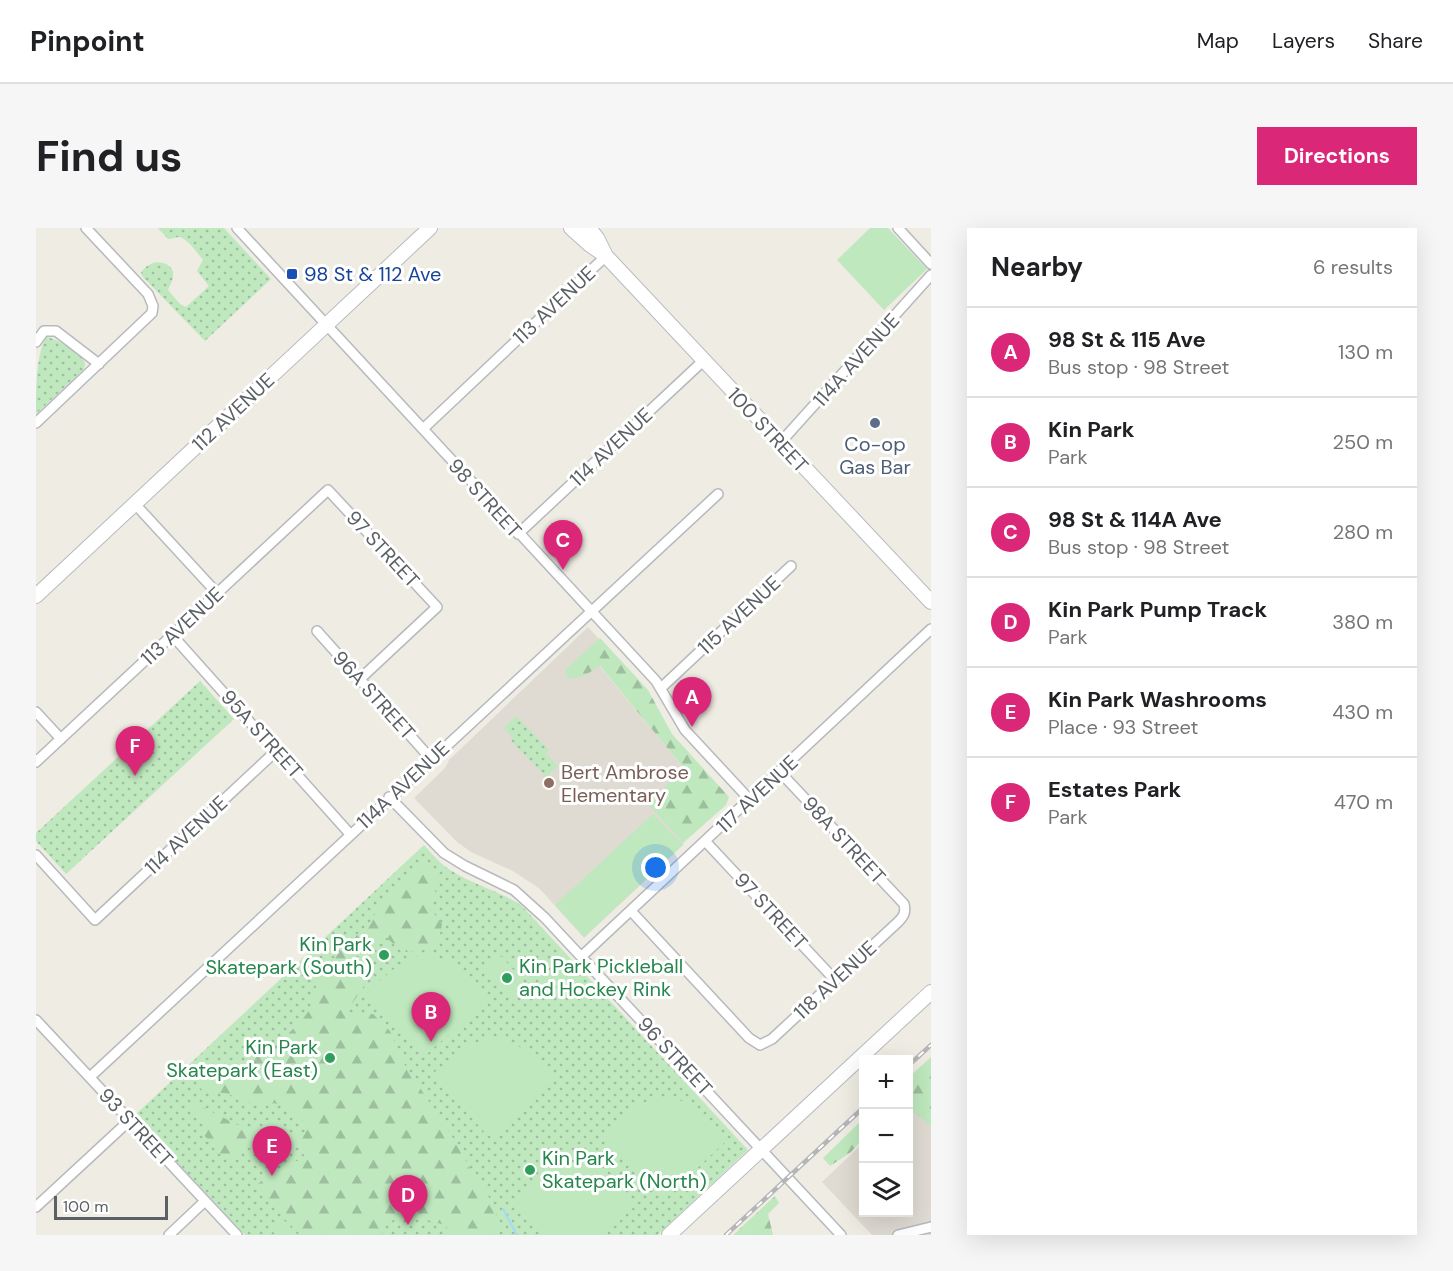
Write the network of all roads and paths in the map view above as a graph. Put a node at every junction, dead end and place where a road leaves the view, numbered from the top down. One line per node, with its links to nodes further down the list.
1 (86, 228): 13 (street)
2 (237, 228): 10 (street, 98 STREET)
3 (430, 228): 10 (main road, 112 AVENUE)
4 (572, 228): 7 (main road, 100 STREET)
5 (589, 228): 7 (main road, 100 STREET)
6 (898, 228): 8 (street)
7 (606, 256): 12 (main road, 100 STREET); 15 (street, 113 AVENUE)
8 (931, 264)
9 (931, 275): 16 (street, 114A AVENUE)
10 (327, 324): 15 (street, 98 STREET); 19 (main road, 112 AVENUE)
11 (36, 342): 13 (street)
12 (703, 361): 16 (main road, 100 STREET); 20 (street, 114 AVENUE)
13 (99, 364): 14 (street)
14 (36, 423)
15 (424, 428): 20 (street, 98 STREET)
16 (780, 443): 24 (main road, 100 STREET)
17 (328, 490): 22 (street, 113 AVENUE); 29 (street, 97 STREET)
18 (718, 494): 25 (street, 114A AVENUE)
19 (135, 504): 22 (street); 23 (main road, 112 AVENUE)
20 (518, 534): 25 (street, 98 STREET)
21 (791, 566): 30 (street, 115 AVENUE)
22 (217, 593): 28 (street, 113 AVENUE)
23 (36, 596)
24 (931, 602)
25 (591, 612): 30 (street, 98 STREET); 34 (street, 114A AVENUE)
26 (931, 629): 36 (street, 117 AVENUE)
27 (317, 631): 29 (street, 96A STREET)
28 (172, 635): 32 (street, 113 AVENUE); 33 (street, 95A STREET)
29 (360, 679): 34 (street, 96A STREET)
30 (661, 688): 38 (street, 98 STREET)
31 (36, 712): 32 (street)
32 (61, 739): 35 (street, 113 AVENUE)
33 (276, 751): 39 (street, 95A STREET); 41 (street, 114 AVENUE)
34 (431, 759): 37 (street, 114A AVENUE)
35 (36, 762)
36 (780, 772): 38 (street, 117 AVENUE); 42 (street, 98A STREET)
37 (389, 797): 39 (street, 114A AVENUE); 44 (street, 96 STREET)
38 (750, 800): 40 (street, 117 AVENUE)
39 (350, 834): 48 (street, 114A AVENUE)
40 (706, 842): 43 (street, 117 AVENUE); 45 (street, 97 STREET)
41 (36, 855)
42 (905, 910): 45 (street, 118 AVENUE)
43 (631, 911): 44 (street, 117 AVENUE); 45 (street, 118 AVENUE)
44 (582, 956): 50 (street, 96 STREET)
45 (835, 980)
46 (931, 992): 50 (main road)
47 (36, 1020): 48 (street, 93 STREET)
48 (90, 1077): 49 (street, 93 STREET)
49 (130, 1120): 51 (street); 52 (street, 93 STREET)
50 (762, 1150): 56 (main road); 57 (street, 96 STREET)
51 (38, 1201)
52 (205, 1202): 54 (street); 55 (street, 93 STREET)
53 (931, 1227): 58 (street)
54 (169, 1235)
55 (237, 1235)
56 (669, 1235)
57 (841, 1235)
58 (898, 1235)

